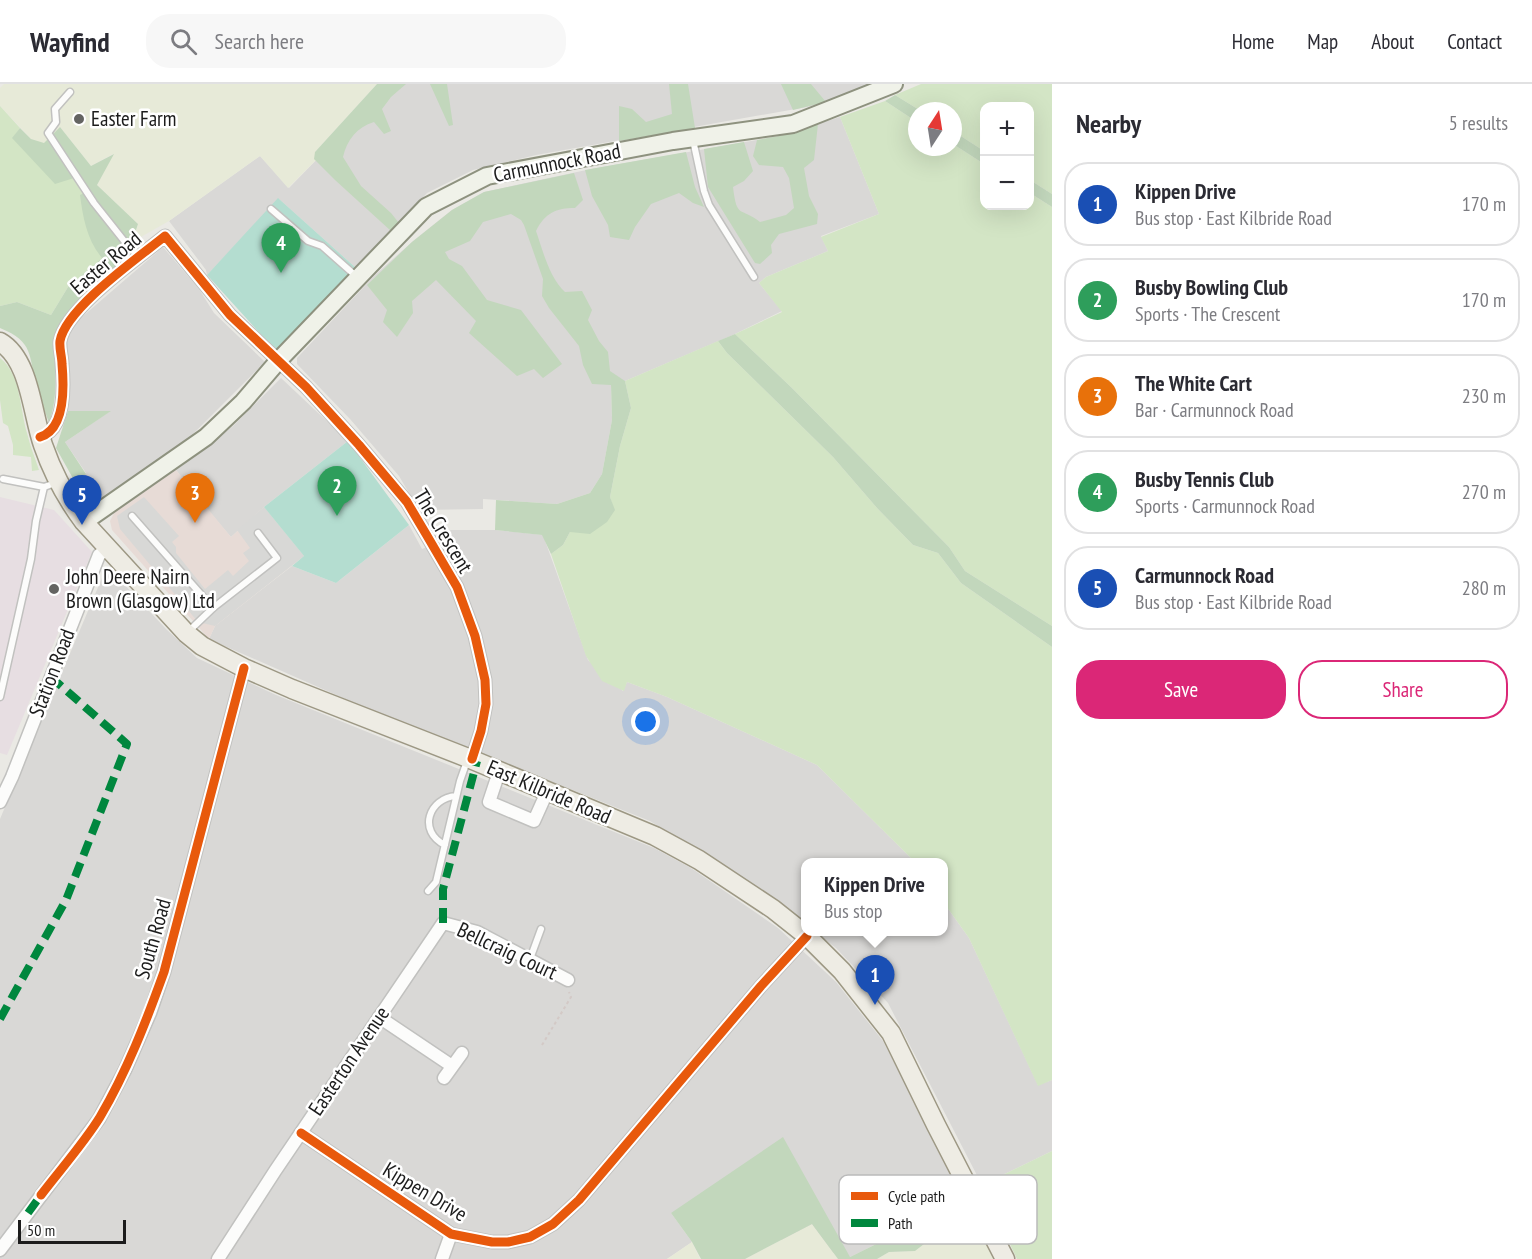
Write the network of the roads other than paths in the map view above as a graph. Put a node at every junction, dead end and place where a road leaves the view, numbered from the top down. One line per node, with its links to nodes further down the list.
1 (894, 84): 3 (main road, Carmunnock Road)
2 (70, 92): 5 (lane)
3 (692, 138): 6 (lane); 7 (main road, Carmunnock Road)
4 (271, 209): 7 (lane)
5 (139, 257): 9 (street, Easter Road); 10 (street, Easter Road)
6 (754, 277)
7 (359, 279): 9 (main road, Carmunnock Road)
8 (0, 342): 10 (main road, East Kilbride Road)
9 (279, 360): 14 (main road, Carmunnock Road); 21 (street, The Crescent)
10 (40, 437): 12 (main road, East Kilbride Road)
11 (3, 479): 12 (lane)
12 (51, 485): 14 (main road, East Kilbride Road); 20 (lane)
13 (132, 516): 17 (lane)
14 (84, 522): 16 (main road, East Kilbride Road)
15 (258, 533): 17 (lane)
16 (108, 548): 18 (main road, East Kilbride Road); 25 (street, Station Road)
17 (213, 608): 18 (lane)
18 (186, 633): 19 (main road, East Kilbride Road)
19 (244, 668): 21 (main road, East Kilbride Road); 42 (street, South Road)
20 (0, 697)
21 (470, 759): 22 (main road, East Kilbride Road); 24 (lane)
22 (499, 772): 23 (main road, East Kilbride Road); 23 (street)
23 (547, 792): 30 (main road, East Kilbride Road)
24 (456, 796): 26 (lane); 26 (lane)
25 (0, 802)
26 (445, 845): 27 (lane)
27 (428, 891)
28 (443, 923): 32 (street, Bellcraig Court); 34 (street, Easterton Avenue)
29 (540, 929): 32 (lane)
30 (801, 931)
31 (807, 936): 39 (main road, East Kilbride Road); 40 (street, Kippen Drive)
32 (530, 959): 33 (street, Bellcraig Court)
33 (568, 980)
34 (379, 1017): 36 (street); 38 (street, Easterton Avenue)
35 (462, 1053): 36 (street)
36 (453, 1066): 37 (street)
37 (444, 1078)
38 (301, 1133): 40 (street, Kippen Drive); 43 (street, Easterton Avenue)
39 (962, 1175)
40 (451, 1234): 44 (street)
41 (997, 1244): 45 (main road, East Kilbride Road)
42 (0, 1250)
43 (218, 1259)
44 (442, 1259)
45 (1005, 1259)

